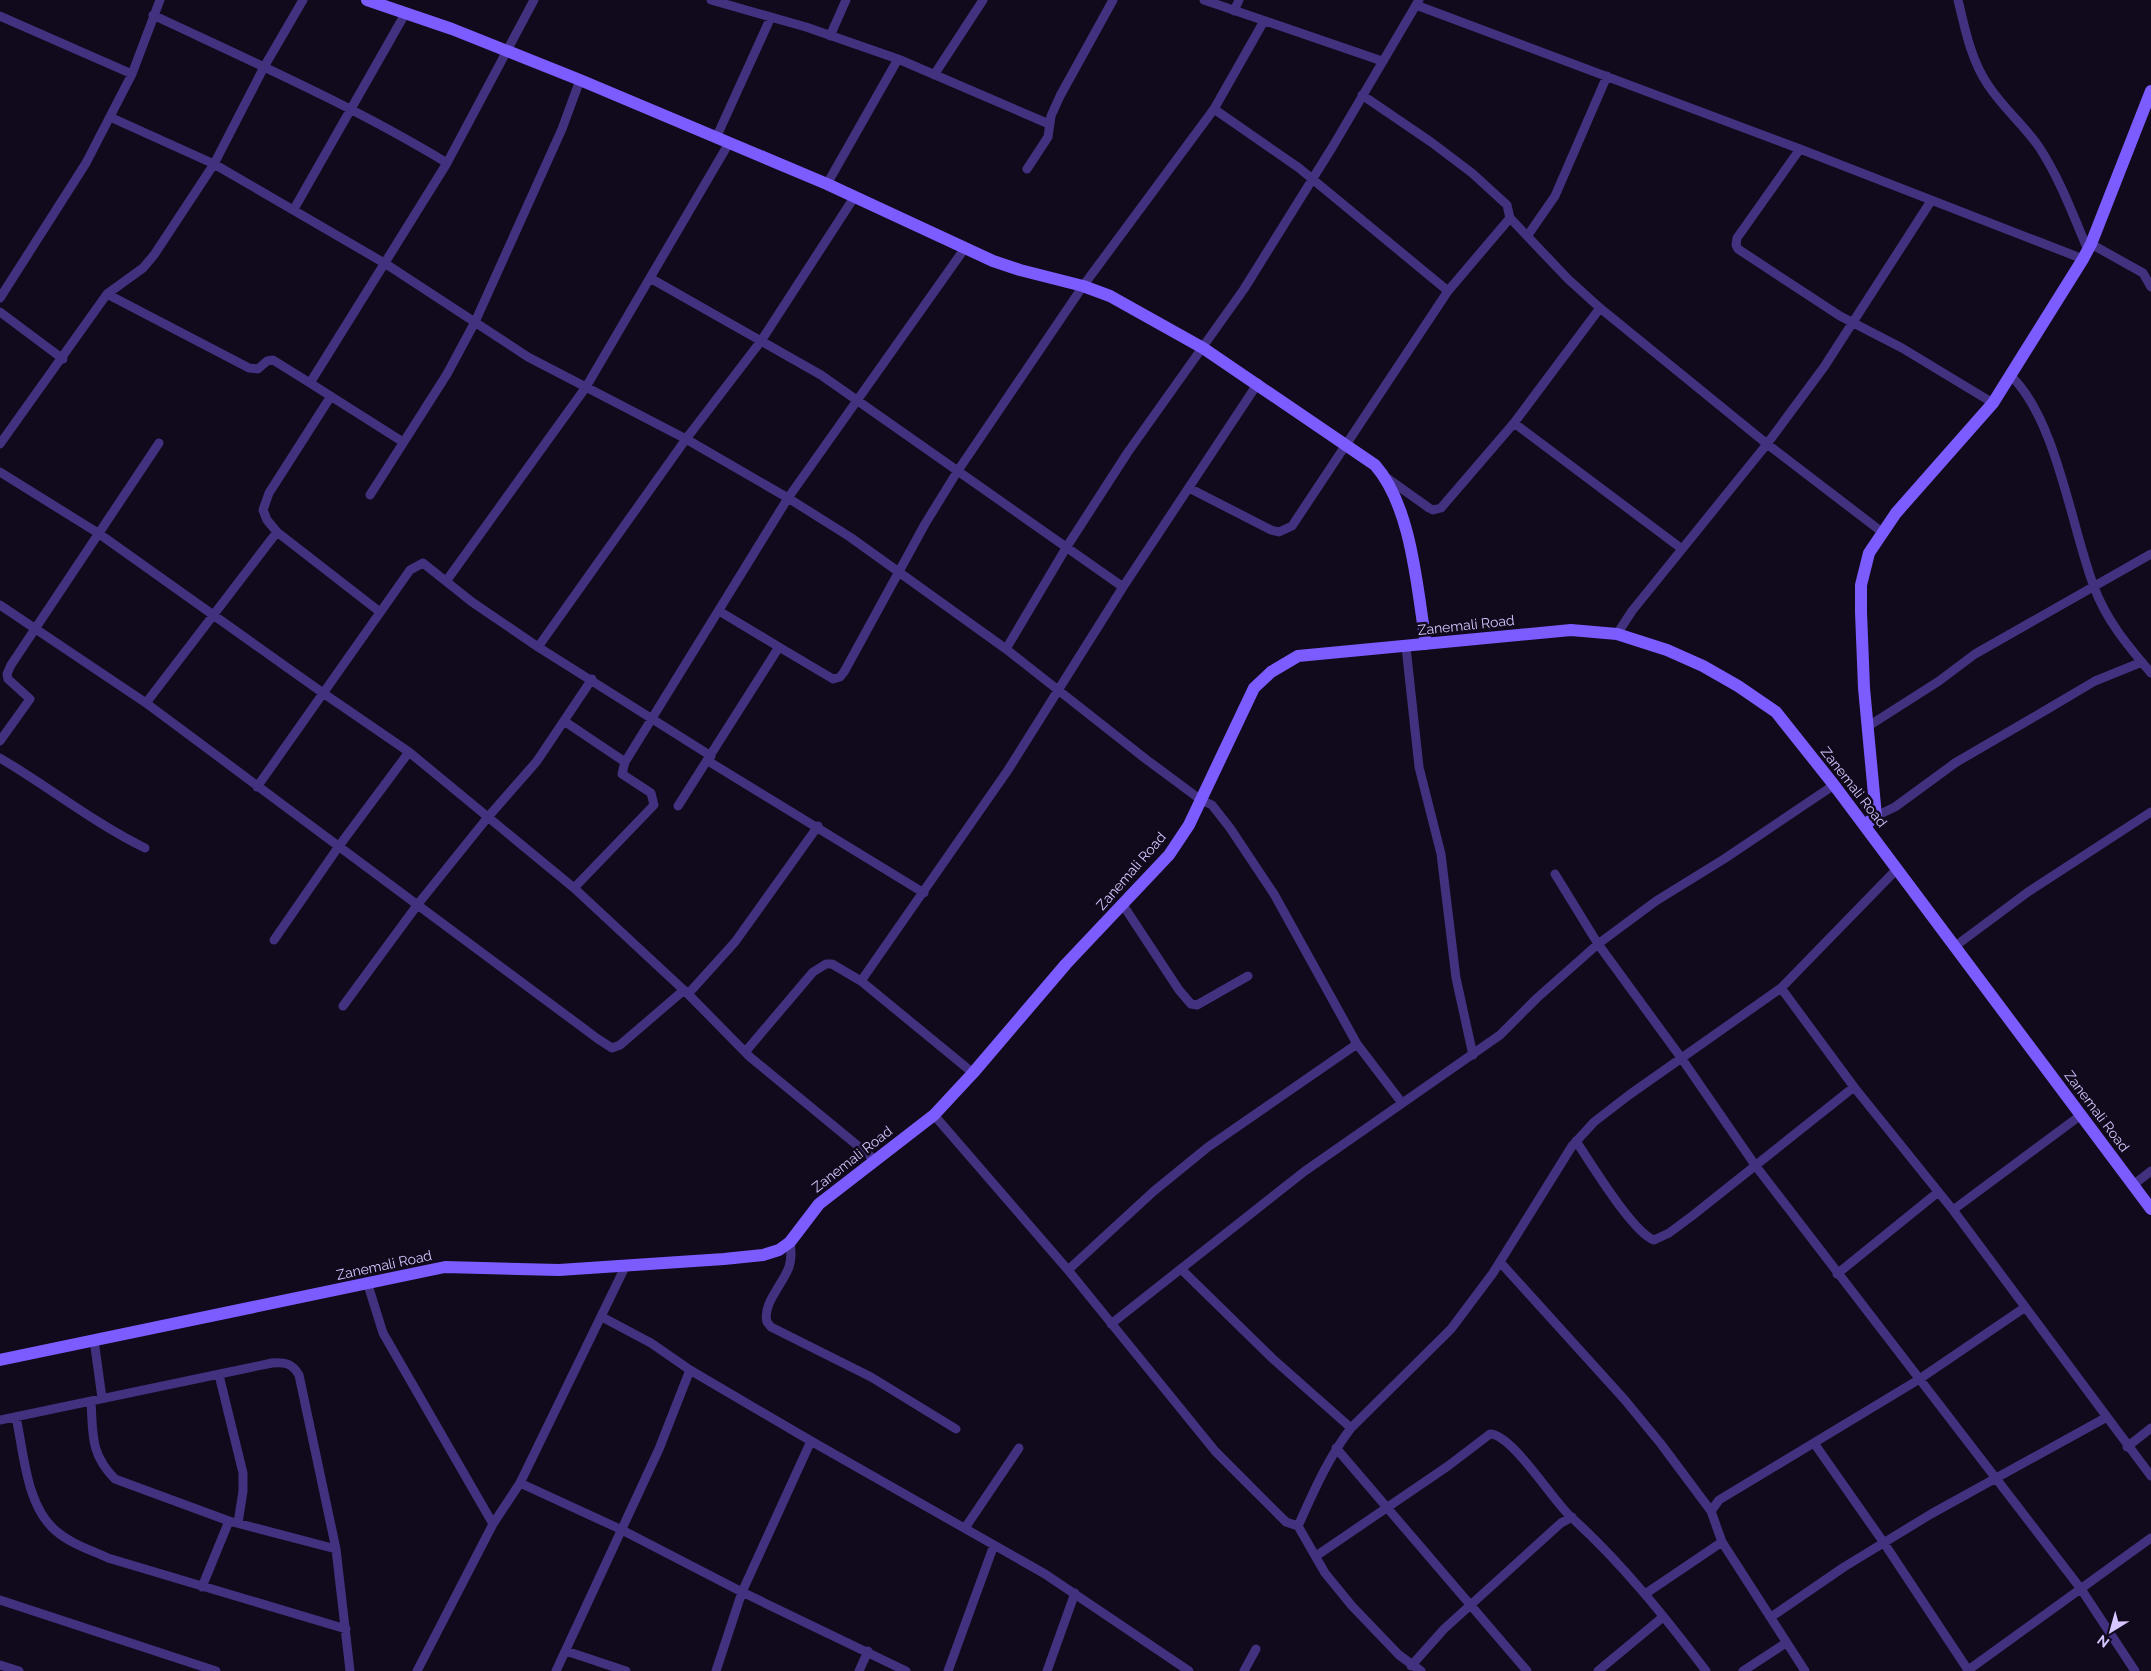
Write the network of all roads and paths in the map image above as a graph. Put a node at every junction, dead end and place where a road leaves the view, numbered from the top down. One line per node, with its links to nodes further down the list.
1 (160, 0): 16 (street)
2 (303, 0): 24 (street)
3 (367, 0): 15 (street)
4 (534, 0): 21 (street)
5 (711, 0): 13 (street)
6 (846, 0): 20 (street)
7 (982, 0): 26 (street)
8 (1113, 0): 34 (street)
9 (1204, 0): 14 (street)
10 (1239, 0): 14 (street)
11 (1958, 0): 49 (street)
12 (1418, 3): 23 (street); 27 (street)
13 (734, 4): 18 (street)
14 (1234, 11): 19 (street)
15 (405, 14): 21 (street); 31 (street)
16 (153, 15): 24 (street); 25 (street)
17 (0, 16): 25 (street)
18 (771, 18): 20 (street); 35 (street)
19 (1264, 21): 23 (street); 32 (street)
20 (830, 36): 22 (street)
21 (508, 51): 28 (street); 39 (street)
22 (898, 59): 26 (street); 42 (street)
23 (1382, 61): 30 (street)
24 (264, 67): 31 (street); 38 (street)
25 (132, 74): 33 (street)
26 (934, 75): 34 (street)
27 (1607, 76): 37 (street); 47 (street)
28 (580, 80): 35 (street); 60 (street)
29 (2151, 91): 49 (street)
30 (1362, 96): 41 (street); 46 (street)
31 (350, 109): 39 (street); 45 (street)
32 (1214, 109): 41 (street); 53 (street)
33 (110, 117): 38 (street); 57 (street)
34 (1049, 124): 40 (street)
35 (716, 138): 36 (street)
36 (729, 144): 42 (street); 52 (street)
37 (1800, 149): 44 (street); 61 (street)
38 (214, 164): 45 (street); 56 (street)
39 (447, 164): 50 (street)
40 (1027, 169)
41 (1311, 178): 55 (street); 63 (street)
42 (827, 184): 43 (street)
43 (855, 196): 48 (street); 62 (street)
44 (1931, 201): 49 (street); 61 (street)
45 (294, 209): 50 (street)
46 (1510, 218): 47 (street); 55 (street)
47 (1528, 235): 58 (street)
48 (965, 248): 53 (street); 70 (street)
49 (2087, 251): 51 (street); 65 (street)
50 (386, 264): 60 (street); 66 (street)
51 (2147, 274): 54 (street)
52 (650, 278): 62 (street); 68 (street)
53 (1083, 286): 63 (street); 80 (street)
54 (2151, 288)
55 (1448, 291): 78 (street)
56 (107, 294): 64 (street); 66 (street)
57 (0, 298)
58 (1600, 308): 72 (street); 77 (street)
59 (0, 312): 64 (street)
60 (476, 322): 68 (street); 74 (street)
61 (1854, 322): 71 (street); 77 (street)
62 (761, 341): 70 (street); 73 (street)
63 (1203, 348): 67 (street); 88 (street)
64 (62, 359): 76 (street)
65 (2011, 376): 71 (street); 93 (street)
66 (310, 383): 69 (street)
67 (1258, 383): 78 (street); 82 (street)
68 (586, 387): 73 (street); 92 (street)
69 (331, 396): 74 (street); 85 (street)
70 (856, 399): 80 (street); 84 (street)
71 (1993, 403): 86 (street)
72 (1514, 423): 81 (street); 89 (street)
73 (686, 438): 84 (street); 102 (street)
74 (403, 442): 83 (street)
75 (159, 443): 87 (street)
76 (0, 444)
77 (1767, 444): 86 (street); 89 (street)
78 (1344, 445): 81 (street); 82 (street)
79 (0, 472): 87 (street)
80 (957, 472): 88 (street); 91 (street)
81 (1387, 478): 101 (street)
82 (1190, 488): 94 (street)
83 (370, 495)
84 (788, 498): 91 (street); 96 (street)
85 (277, 532): 97 (street); 98 (street)
86 (1882, 532): 114 (street)
87 (98, 533): 98 (street); 99 (street)
88 (1066, 548): 94 (street); 105 (street)
89 (1682, 549): 100 (street)
90 (2151, 554): 93 (street)
91 (898, 572): 103 (street); 105 (street)
92 (447, 580): 97 (street); 102 (street)
93 (2093, 586): 106 (street); 114 (street)
94 (1123, 587): 109 (street)
95 (0, 605): 99 (street)
96 (720, 611): 103 (street); 112 (street)
97 (380, 612): 110 (street)
98 (213, 615): 110 (street); 111 (street)
99 (34, 628): 111 (street); 115 (street)
100 (1616, 634): 101 (street, Zanemali Road); 120 (street, Zanemali Road)
101 (1426, 644): 104 (street, Zanemali Road)
102 (538, 647): 108 (street)
103 (779, 647): 118 (street)
104 (1406, 647): 122 (street, Zanemali Road); 147 (street)
105 (1006, 649): 109 (street)
106 (2142, 662): 107 (street); 125 (street)
107 (2151, 674)
108 (592, 679): 112 (street); 113 (street)
109 (1058, 690): 122 (street); 134 (street)
110 (323, 693): 116 (street); 121 (street)
111 (146, 703): 121 (street)
112 (651, 719): 118 (street); 119 (street)
113 (564, 721): 119 (street); 126 (street)
114 (1868, 727): 125 (street)
115 (0, 740)
116 (409, 752): 126 (street); 129 (street)
117 (0, 758): 130 (street)
118 (710, 758): 123 (street); 128 (street)
119 (626, 762): 133 (street)
120 (1834, 785): 127 (street, Zanemali Road); 138 (street)
121 (257, 787): 129 (street)
122 (1201, 800): 136 (street, Zanemali Road); 145 (street)
123 (678, 806)
124 (2151, 812): 139 (street)
125 (1876, 816): 127 (street)
126 (488, 817): 133 (street); 135 (street)
127 (1865, 825): 131 (street, Zanemali Road)
128 (818, 826): 134 (street); 143 (street)
129 (339, 846): 135 (street); 137 (street)
130 (145, 848)
131 (1897, 869): 139 (street, Zanemali Road); 142 (street)
132 (1556, 874): 138 (street)
133 (574, 888): 143 (street)
134 (924, 893): 141 (street)
135 (418, 904): 143 (street); 144 (street)
136 (1123, 905): 140 (street); 149 (street, Zanemali Road)
137 (274, 940)
138 (1598, 944): 147 (street); 148 (street)
139 (1954, 946): 153 (street, Zanemali Road)
140 (1248, 976)
141 (861, 981): 146 (street); 149 (street)
142 (1781, 988): 148 (street); 150 (street)
143 (686, 992): 146 (street)
144 (343, 1006)
145 (1357, 1044): 151 (street); 166 (street)
146 (746, 1052): 155 (street)
147 (1473, 1055): 151 (street)
148 (1682, 1059): 154 (street); 156 (street)
149 (973, 1073): 152 (street, Zanemali Road)
150 (1854, 1087): 156 (street); 159 (street)
151 (1402, 1103): 165 (street)
152 (934, 1114): 155 (street, Zanemali Road); 166 (street)
153 (2081, 1115): 158 (street, Zanemali Road); 161 (street)
154 (1576, 1141): 156 (street); 163 (street)
155 (875, 1160): 162 (street, Zanemali Road)
156 (1755, 1165): 167 (street)
157 (2151, 1171): 158 (street)
158 (2133, 1185): 160 (street, Zanemali Road)
159 (1937, 1193): 161 (street); 167 (street)
160 (2151, 1209)
161 (1953, 1210): 169 (street)
162 (790, 1242): 164 (street, Zanemali Road); 184 (street)
163 (1500, 1262): 182 (street); 194 (street)
164 (626, 1265): 168 (street, Zanemali Road); 170 (street)
165 (1181, 1269): 171 (street); 182 (street)
166 (1068, 1270): 171 (street)
167 (1837, 1274): 176 (street)
168 (368, 1285): 172 (street, Zanemali Road); 197 (street)
169 (2024, 1308): 176 (street); 180 (street)
170 (602, 1317): 174 (street); 192 (street)
171 (1111, 1324): 198 (street)
172 (94, 1340): 173 (street, Zanemali Road); 177 (street)
173 (0, 1360)
174 (690, 1370): 185 (street); 200 (street)
175 (219, 1375): 177 (street); 196 (street); 205 (street)
176 (1918, 1380): 186 (street); 191 (street)
177 (102, 1398): 178 (street)
178 (91, 1401): 179 (street); 196 (street)
179 (16, 1417): 181 (street); 207 (street)
180 (2107, 1417): 187 (street); 191 (street)
181 (0, 1420)
182 (1351, 1428): 189 (street)
183 (2151, 1428): 187 (street)
184 (956, 1429)
185 (811, 1441): 199 (street); 209 (street)
186 (1814, 1443): 194 (street); 203 (street)
187 (2127, 1447): 190 (street)
188 (1019, 1448): 199 (street)
189 (1336, 1448): 193 (street); 198 (street)
190 (2151, 1476)
191 (1996, 1479): 203 (street); 208 (street)
192 (520, 1483): 197 (street); 200 (street)
193 (1388, 1506): 195 (street); 206 (street); 213 (street)
194 (1711, 1511): 202 (street)
195 (1572, 1517): 211 (street); 213 (street)
196 (234, 1522): 205 (street); 207 (street)
197 (493, 1524): 226 (street)
198 (1298, 1526): 206 (street)
199 (965, 1528): 204 (street)
200 (620, 1529): 209 (street); 219 (street)
201 (2151, 1538): 208 (street)
202 (1722, 1542): 211 (street); 215 (street)
203 (1884, 1543): 215 (street); 242 (street)
204 (994, 1545): 210 (street); 232 (street)
205 (336, 1549): 216 (street)
206 (1316, 1556): 222 (street)
207 (202, 1587): 216 (street)
208 (2081, 1589): 242 (street); 243 (street)
209 (742, 1592): 220 (street); 229 (street)
210 (1075, 1593): 233 (street); 234 (street)
211 (1645, 1594): 214 (street)
212 (0, 1600): 224 (street)
213 (1472, 1604): 222 (street); 237 (street)
214 (1663, 1617): 238 (street); 239 (street)
215 (1771, 1617): 217 (street)
216 (346, 1629): 225 (street)
217 (1786, 1643): 240 (street); 241 (street)
218 (1256, 1649): 235 (street)
219 (566, 1651): 227 (street); 228 (street)
220 (868, 1651): 230 (street); 231 (street)
221 (0, 1665): 223 (street)
222 (1411, 1666): 236 (street)
223 (19, 1671)
224 (216, 1671)
225 (350, 1671)
226 (416, 1671)
227 (556, 1671)
228 (626, 1671)
229 (716, 1671)
230 (859, 1671)
231 (906, 1671)
232 (948, 1671)
233 (1047, 1671)
234 (1189, 1671)
235 (1244, 1671)
236 (1421, 1671)
237 (1527, 1671)
238 (1598, 1671)
239 (1706, 1671)
240 (1743, 1671)
241 (1805, 1671)
242 (1968, 1671)
243 (2136, 1671)

